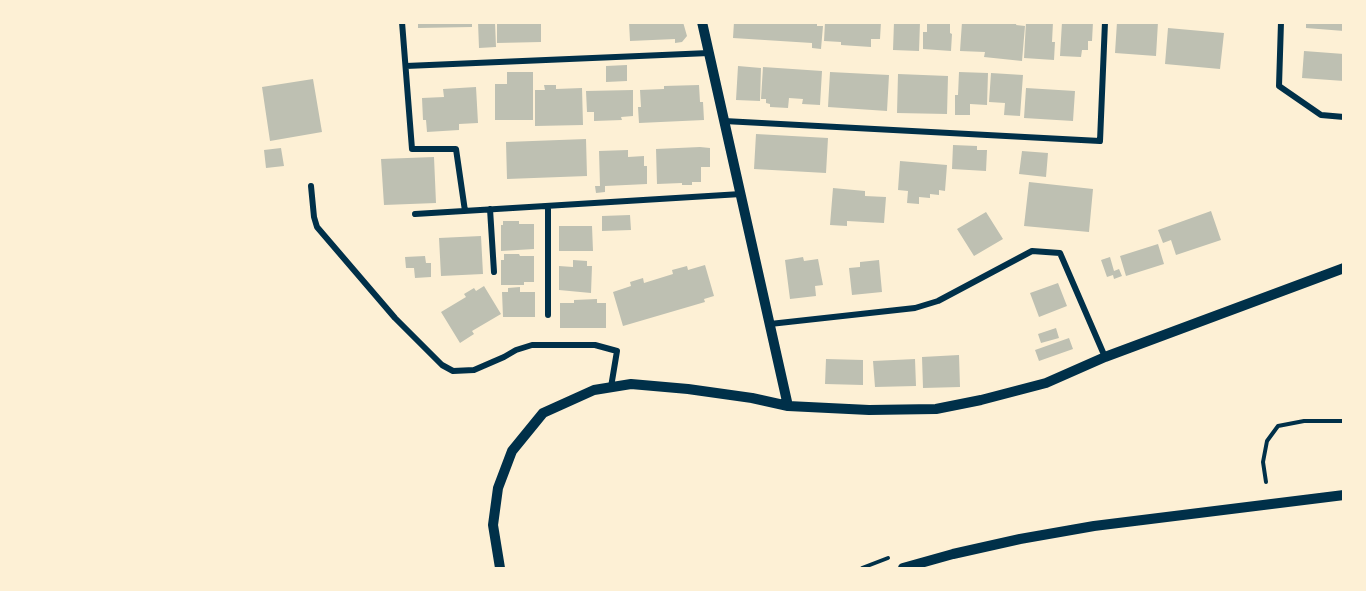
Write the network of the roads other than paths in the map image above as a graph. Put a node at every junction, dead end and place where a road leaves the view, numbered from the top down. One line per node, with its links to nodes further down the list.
1 (402, 22): 6 (street)
2 (702, 22): 5 (street)
3 (1105, 22): 8 (street)
4 (1281, 22): 7 (street)
5 (709, 53): 6 (street); 8 (street)
6 (406, 66): 13 (street)
7 (1344, 117)
8 (724, 121): 10 (street)
9 (311, 186): 20 (street)
10 (741, 194): 11 (street); 18 (street)
11 (548, 206): 12 (street); 17 (street)
12 (490, 209): 13 (street); 16 (street)
13 (465, 211): 14 (street)
14 (415, 214)
15 (1344, 268): 19 (street)
16 (494, 272)
17 (548, 315)
18 (770, 324): 19 (street); 21 (street)
19 (1105, 357): 21 (street)
20 (611, 387): 21 (street); 23 (street)
21 (788, 406)
22 (1344, 495): 24 (street)
23 (500, 568)
24 (903, 568)

